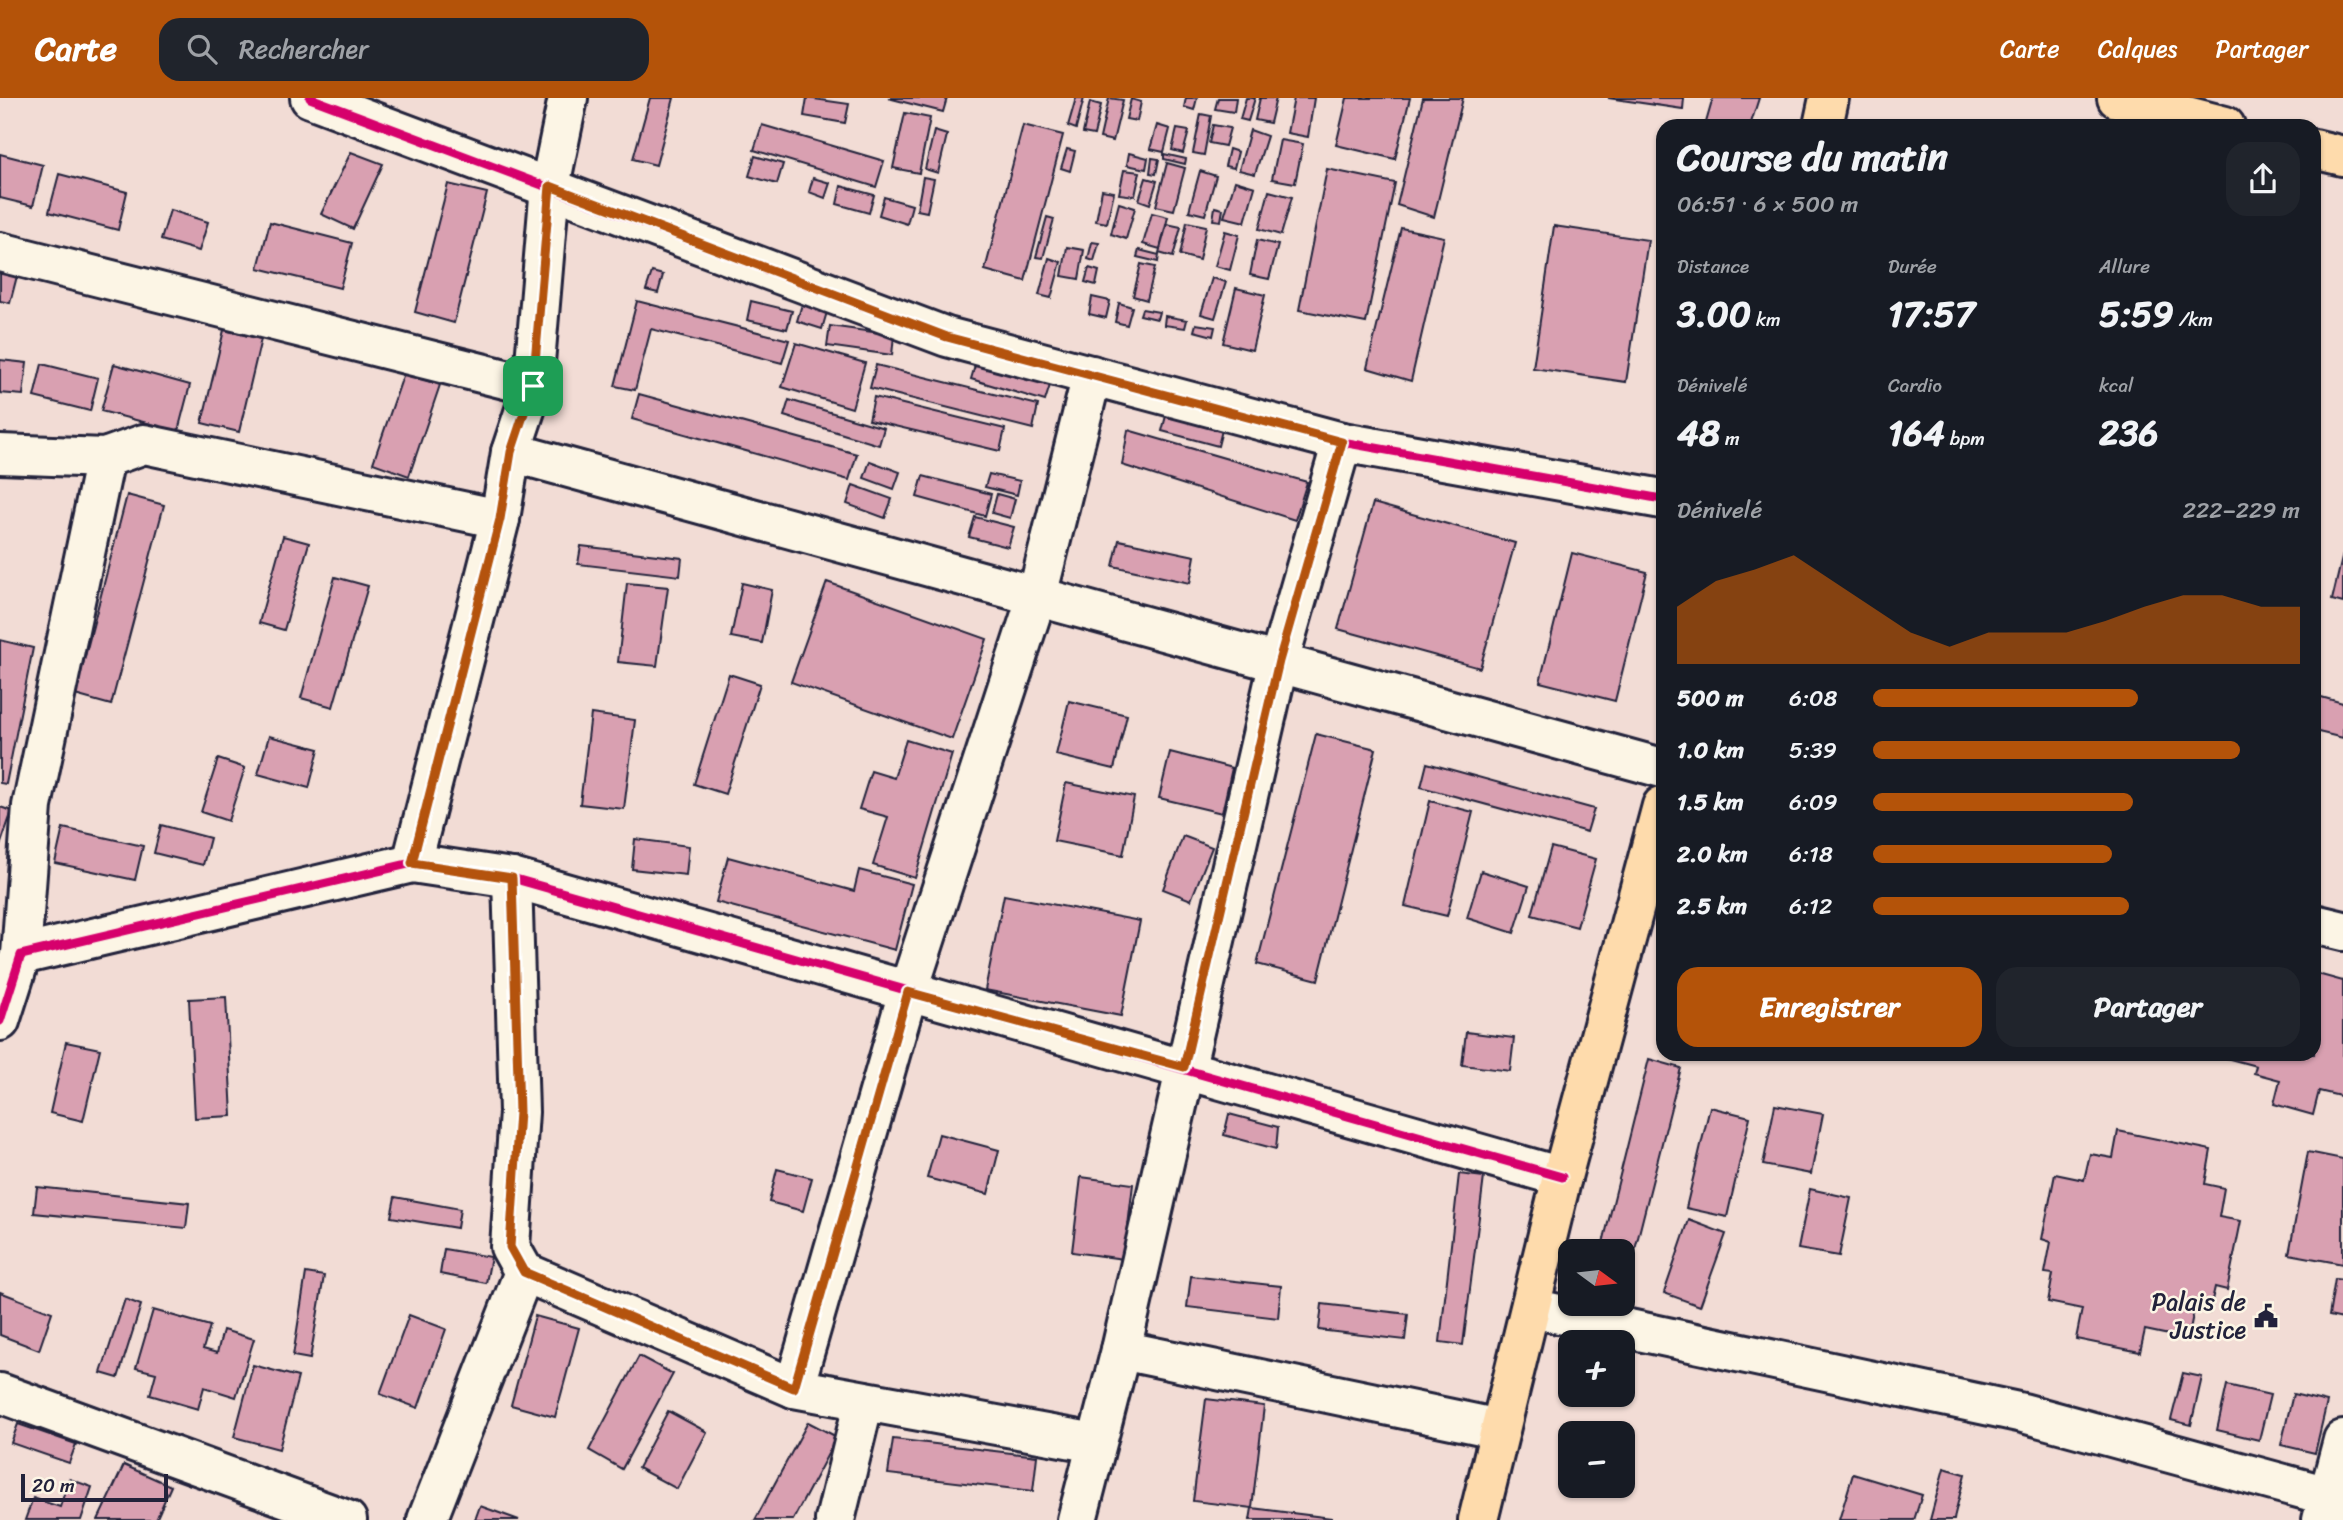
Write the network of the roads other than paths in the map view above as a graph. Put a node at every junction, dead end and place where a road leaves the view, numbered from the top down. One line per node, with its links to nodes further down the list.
1 (310, 98): 9 (street)
2 (568, 98): 9 (street)
3 (1829, 98): 5 (main road)
4 (2117, 98): 6 (main road)
5 (1824, 119)
6 (2198, 119)
7 (2321, 151): 8 (main road)
8 (2343, 156)
9 (550, 186): 11 (street); 12 (street)
10 (0, 252): 12 (street)
11 (1092, 376): 13 (street); 19 (street)
12 (533, 386): 14 (street)
13 (1342, 442): 17 (street); 20 (street)
14 (511, 452): 18 (street); 19 (street)
15 (0, 454): 16 (street)
16 (105, 458): 18 (street); 27 (street)
17 (1656, 498)
18 (500, 519): 23 (street)
19 (1037, 596): 20 (street); 28 (street)
20 (1279, 661): 21 (street); 30 (street)
21 (1656, 766)
22 (1656, 828): 31 (main road)
23 (412, 863): 24 (street); 27 (street)
24 (512, 878): 28 (street); 32 (street)
25 (2321, 926): 26 (street)
26 (2343, 931)
27 (21, 955): 29 (street)
28 (908, 992): 30 (street); 35 (street)
29 (0, 1021)
30 (1184, 1067): 31 (street); 34 (street)
31 (1562, 1177): 33 (main road)
32 (524, 1272): 35 (street); 43 (street)
33 (1531, 1308): 38 (main road); 41 (street)
34 (1121, 1350): 38 (street); 40 (street)
35 (794, 1388): 37 (street)
36 (0, 1393): 42 (street)
37 (864, 1401): 40 (street); 44 (street)
38 (1500, 1429): 46 (main road)
39 (2343, 1440): 41 (street)
40 (1095, 1443): 45 (street)
41 (2331, 1506)
42 (347, 1520)
43 (427, 1520)
44 (835, 1520)
45 (1077, 1520)
46 (1478, 1520)

